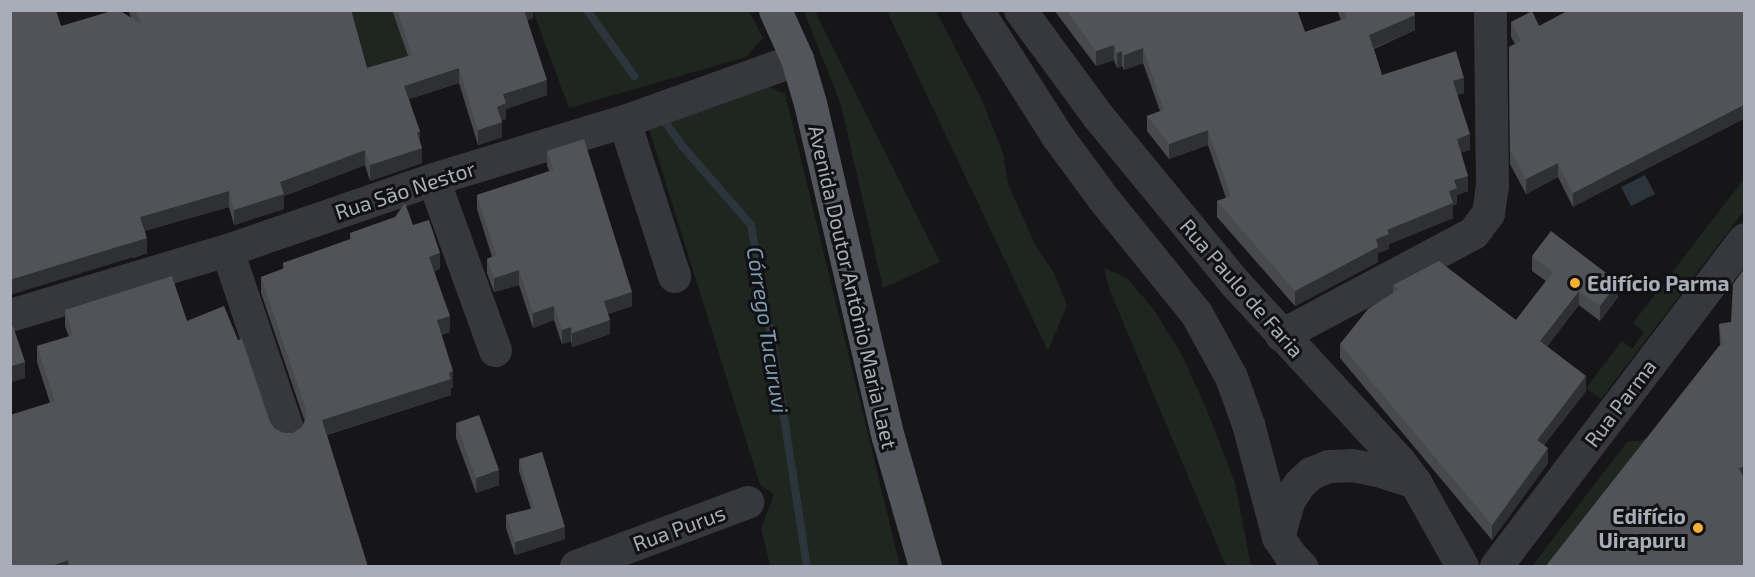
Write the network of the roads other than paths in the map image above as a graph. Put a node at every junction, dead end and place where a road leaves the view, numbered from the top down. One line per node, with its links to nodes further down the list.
1 (775, 10): 5 (main road, Avenida Doutor Antônio Maria Laet)
2 (977, 10): 17 (street)
3 (1020, 10): 12 (street, Rua Paulo de Faria)
4 (1491, 10): 12 (street)
5 (797, 59): 6 (street, Rua São Nestor); 19 (main road, Avenida Doutor Antônio Maria Laet)
6 (624, 121): 7 (street, Rua São Nestor); 10 (street)
7 (433, 179): 9 (street, Rua São Nestor); 13 (street)
8 (1744, 239): 22 (street, Rua Parma)
9 (227, 250): 11 (street, Rua São Nestor); 14 (street)
10 (674, 276)
11 (10, 315)
12 (1281, 335): 15 (street, Rua Paulo de Faria)
13 (495, 350)
14 (288, 431)
15 (1415, 482): 17 (street); 21 (street, Rua Paulo de Faria)
16 (747, 502): 18 (street, Rua Purus)
17 (1278, 537): 20 (street)
18 (576, 567)
19 (925, 567)
20 (1301, 567)
21 (1462, 567)
22 (1496, 567)

